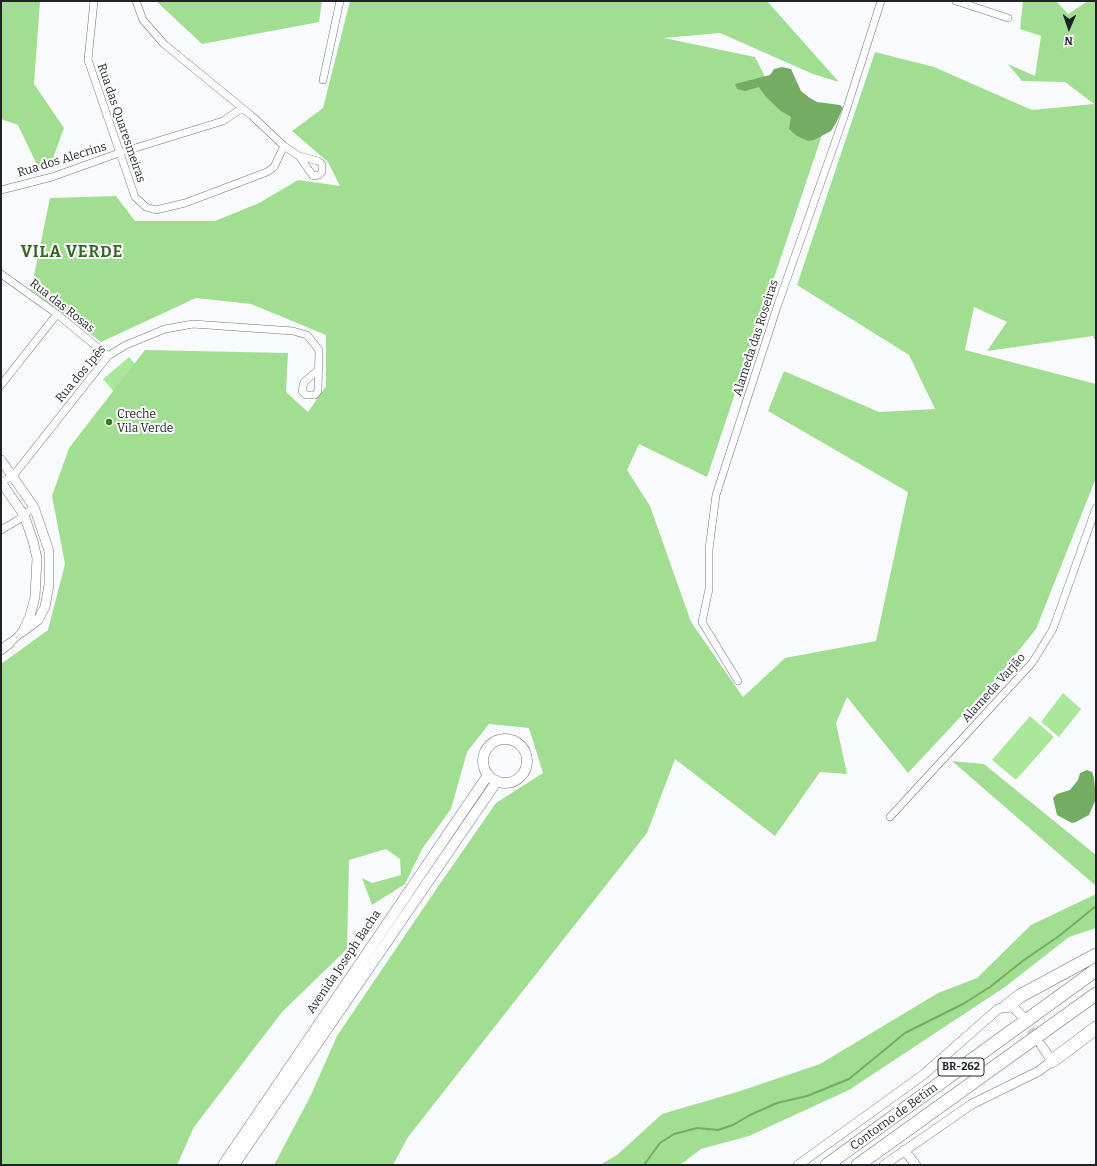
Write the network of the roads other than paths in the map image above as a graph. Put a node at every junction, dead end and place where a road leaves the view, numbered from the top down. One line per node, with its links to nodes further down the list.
1 (94, 1): 10 (street, Rua das Quaresmeiras)
2 (136, 1): 8 (street)
3 (340, 1): 7 (street)
4 (881, 1): 28 (street, Alameda das Roseiras)
5 (956, 1): 6 (street)
6 (1008, 18)
7 (323, 80)
8 (241, 109): 9 (street); 10 (street, Rua dos Alecrins)
9 (284, 146): 10 (street, Rua das Quaresmeiras); 11 (street)
10 (118, 153): 12 (street, Rua dos Alecrins)
11 (299, 156)
12 (1, 190)
13 (1, 274): 14 (street, Rua das Rosas)
14 (57, 314): 15 (street, Rua das Rosas); 17 (street)
15 (108, 356): 16 (street, Rua dos Ipês); 19 (street, Rua dos Ipês)
16 (317, 371)
17 (1, 385)
18 (1, 460): 19 (street)
19 (13, 476): 20 (street, Rua dos Ipês); 21 (street)
20 (1, 482): 23 (street)
21 (34, 507): 23 (street); 25 (street)
22 (1096, 508): 30 (street, Alameda Varjão)
23 (24, 516): 24 (street); 25 (street)
24 (1, 530)
25 (22, 632): 26 (street)
26 (10, 643): 27 (street)
27 (1, 650)
28 (738, 681)
29 (493, 778): 29 (main road); 40 (main road, Avenida Joseph Bacha); 41 (main road, Avenida Joseph Bacha)
30 (890, 817)
31 (1096, 955): 34 (highway)
32 (1096, 970): 43 (highway, Contorno de Betim / BR-262)
33 (1096, 994): 44 (highway, Contorno de Betim / BR-262)
34 (1007, 1006): 35 (street); 42 (street, Contorno de Betim / BR-262)
35 (1022, 1016)
36 (1096, 1028): 38 (highway)
37 (1041, 1045): 38 (street)
38 (1052, 1061): 39 (street)
39 (904, 1150): 45 (street); 46 (street)
40 (223, 1165)
41 (234, 1165)
42 (798, 1165)
43 (827, 1165)
44 (858, 1165)
45 (884, 1165)
46 (916, 1165)

